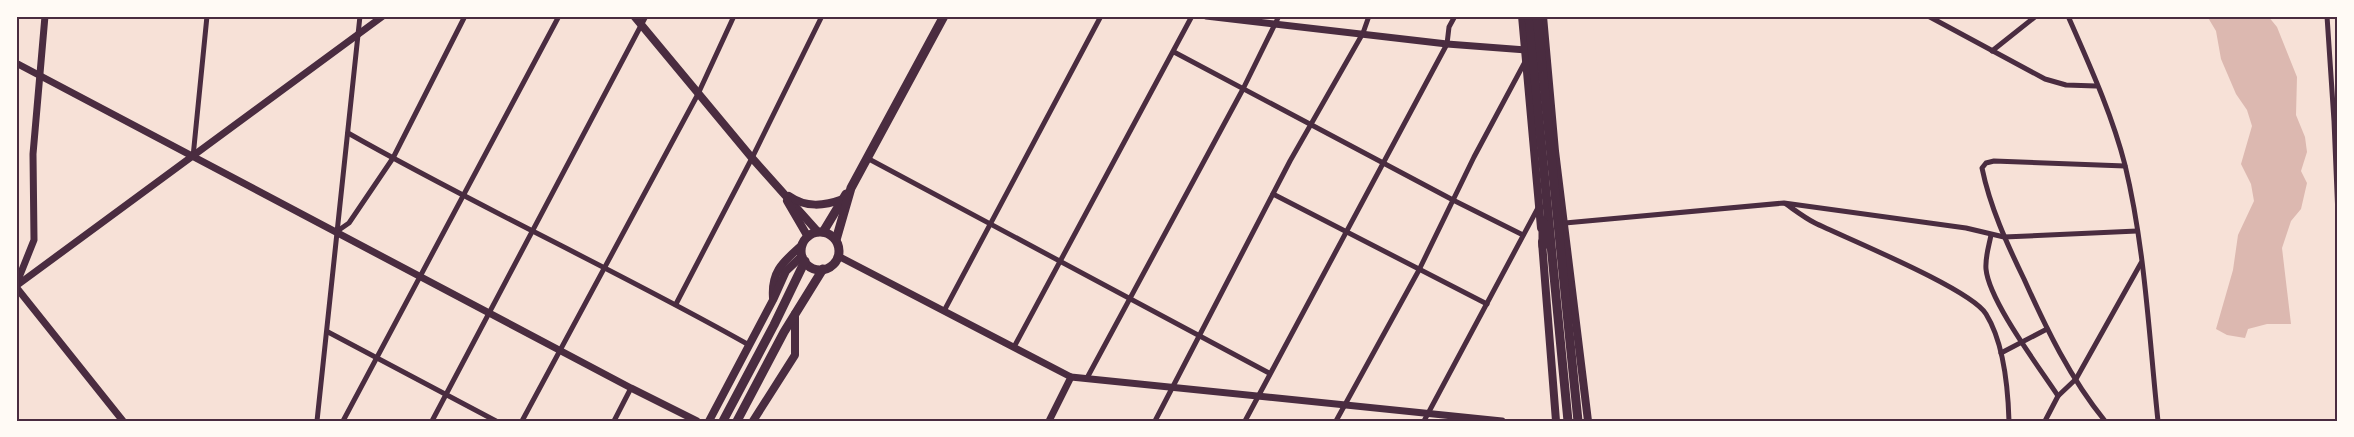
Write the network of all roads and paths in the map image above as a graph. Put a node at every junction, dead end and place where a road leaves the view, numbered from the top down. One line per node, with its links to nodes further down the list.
1 (45, 16): 35 (street)
2 (208, 16): 44 (street)
3 (360, 16): 29 (street)
4 (383, 16): 29 (street)
5 (465, 16): 45 (street)
6 (559, 16): 54 (street)
7 (634, 16): 27 (main road)
8 (646, 16): 27 (street)
9 (734, 16): 39 (street)
10 (822, 16): 46 (street)
11 (944, 16): 47 (main road)
12 (1101, 16): 61 (street)
13 (1192, 16): 32 (street)
14 (1206, 16): 26 (street)
15 (1369, 16): 28 (street)
16 (1455, 16): 30 (street)
17 (1522, 16): 33 (main road)
18 (1529, 16): 36 (main road)
19 (1537, 16): 36 (main road)
20 (1543, 16): 43 (main road)
21 (1928, 16): 25 (street)
22 (2036, 16): 31 (street)
23 (2068, 16): 37 (street)
24 (2327, 16): 40 (street)
25 (1935, 18): 31 (street)
26 (1277, 20): 28 (street); 38 (street)
27 (642, 26): 39 (main road); 62 (street)
28 (1363, 34): 30 (street); 41 (street)
29 (358, 35): 42 (street); 44 (street)
30 (1447, 44): 33 (street); 48 (street)
31 (1992, 51): 37 (street)
32 (1174, 52): 38 (street); 76 (street)
33 (1527, 54): 56 (street); 58 (main road)
34 (16, 63): 35 (street)
35 (39, 75): 44 (street); 82 (street)
36 (1540, 86): 43 (main road); 50 (main road); 130 (main road)
37 (2096, 86): 49 (street)
38 (1243, 89): 41 (street); 83 (street)
39 (698, 94): 46 (main road); 78 (street)
40 (2336, 121): 59 (street)
41 (1311, 124): 48 (street); 53 (street)
42 (348, 133): 45 (street); 65 (street)
43 (1555, 151): 60 (main road)
44 (193, 157): 65 (street); 82 (street)
45 (393, 158): 54 (street); 65 (street)
46 (752, 158): 52 (main road); 85 (street)
47 (866, 158): 51 (main road); 61 (street)
48 (1384, 162): 56 (street); 63 (street)
49 (2125, 166): 64 (street); 70 (street)
50 (1545, 185): 73 (main road); 129 (main road)
51 (851, 188): 55 (main road); 71 (main road)
52 (783, 192): 55 (main road); 66 (main road); 69 (main road)
53 (1273, 194): 63 (street); 92 (street)
54 (462, 195): 62 (street); 81 (street)
55 (843, 199): 66 (main road)
56 (1453, 200): 67 (street); 80 (street)
57 (1784, 203): 60 (street); 68 (street); 97 (street)
58 (1539, 206): 67 (street); 73 (main road)
59 (2338, 216)
60 (1565, 223): 131 (main road)
61 (990, 224): 76 (street); 87 (street)
62 (532, 231): 78 (street); 88 (street)
63 (1346, 231): 80 (street); 99 (street)
64 (2137, 231): 70 (street); 77 (street)
65 (336, 232): 81 (street); 91 (street)
66 (820, 232): 69 (main road); 71 (main road)
67 (1523, 235): 86 (street)
68 (1991, 235): 70 (street); 93 (street)
69 (808, 236): 72 (main road)
70 (2004, 237): 90 (street)
71 (836, 240): 74 (main road)
72 (802, 246): 75 (main road); 84 (main road)
73 (1543, 246): 128 (main road)
74 (838, 256): 79 (main road); 87 (street)
75 (804, 258): 79 (main road); 84 (main road); 119 (main road)
76 (1060, 261): 83 (street); 95 (street)
77 (2141, 263): 102 (street); 135 (street)
78 (604, 268): 85 (street); 96 (street)
79 (823, 269): 89 (main road)
80 (1419, 270): 86 (street); 108 (street)
81 (419, 276): 88 (street); 98 (street)
82 (16, 286): 110 (street)
83 (1131, 299): 92 (street); 101 (street)
84 (773, 300): 94 (main road)
85 (676, 304): 94 (street)
86 (1487, 304): 109 (street)
87 (944, 311): 95 (street)
88 (490, 313): 96 (street); 105 (street)
89 (795, 314): 120 (main road); 121 (main road)
90 (2047, 329): 93 (street); 102 (street)
91 (328, 332): 98 (street); 111 (street)
92 (1200, 336): 99 (street); 103 (street)
93 (2023, 342): 97 (street); 107 (street)
94 (749, 346): 118 (main road)
95 (1014, 347): 100 (street)
96 (560, 350): 104 (street); 115 (street)
97 (2001, 353): 132 (street)
98 (377, 358): 105 (street); 112 (street)
99 (1269, 374): 106 (street)
100 (1072, 377): 101 (street); 122 (street)
101 (1087, 378): 103 (street)
102 (2076, 379): 107 (street); 134 (street)
103 (1173, 387): 106 (street); 123 (street)
104 (631, 388): 116 (street); 117 (street)
105 (446, 394): 113 (street); 114 (street)
106 (1258, 396): 108 (street); 124 (street)
107 (2058, 396): 133 (street)
108 (1345, 403): 109 (street); 125 (street)
109 (1428, 413): 126 (street); 127 (street)
110 (123, 421)
111 (317, 421)
112 (343, 421)
113 (432, 421)
114 (496, 421)
115 (522, 421)
116 (614, 421)
117 (697, 421)
118 (709, 421)
119 (723, 421)
120 (737, 421)
121 (753, 421)
122 (1048, 421)
123 (1156, 421)
124 (1245, 421)
125 (1336, 421)
126 (1424, 421)
127 (1502, 421)
128 (1556, 421)
129 (1568, 421)
130 (1578, 421)
131 (1588, 421)
132 (2009, 421)
133 (2045, 421)
134 (2105, 421)
135 (2158, 421)

